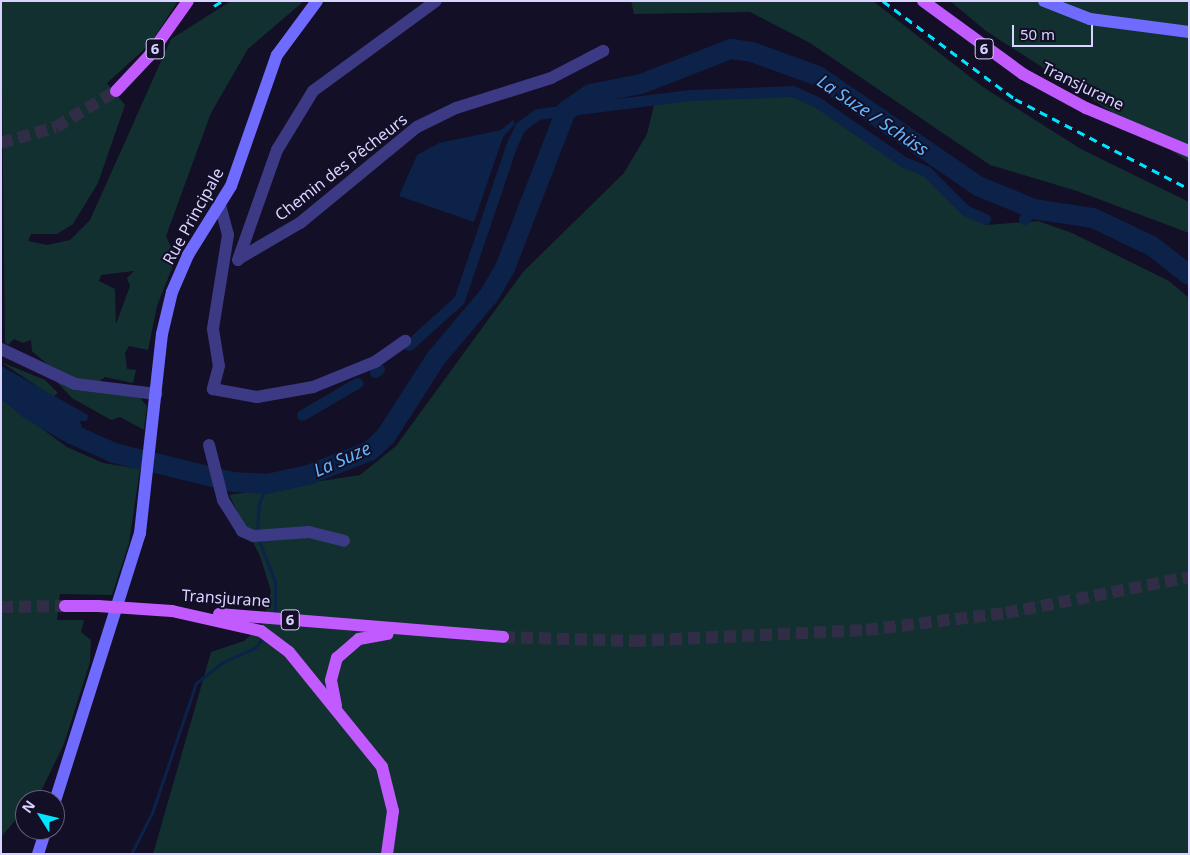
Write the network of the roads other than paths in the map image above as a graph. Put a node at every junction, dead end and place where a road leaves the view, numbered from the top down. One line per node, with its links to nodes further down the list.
1 (188, 1): 8 (main road, 6)
2 (316, 1): 10 (main road, Rue Principale)
3 (436, 1): 11 (street)
4 (923, 1): 9 (main road, Transjurane / 6)
5 (1044, 1): 6 (main road)
6 (1189, 32)
7 (603, 51): 11 (street, Chemin des Pêcheurs)
8 (116, 91)
9 (1189, 150)
10 (220, 205): 12 (street); 15 (main road, Rue Principale)
11 (240, 258): 12 (street, Chemin des Pêcheurs)
12 (225, 272): 13 (street)
13 (405, 341)
14 (1, 349): 15 (street)
15 (155, 399): 23 (main road, Rue Principale)
16 (209, 445): 17 (street)
17 (344, 540)
18 (69, 606): 19 (main road, Transjurane / 6, bridge)
19 (172, 611): 20 (main road, Transjurane / 6); 22 (main road)
20 (409, 630): 21 (main road, Transjurane / 6); 22 (main road)
21 (503, 637)
22 (336, 706): 26 (main road)
23 (59, 790)
24 (43, 840): 25 (main road)
25 (38, 854)
26 (386, 854)

